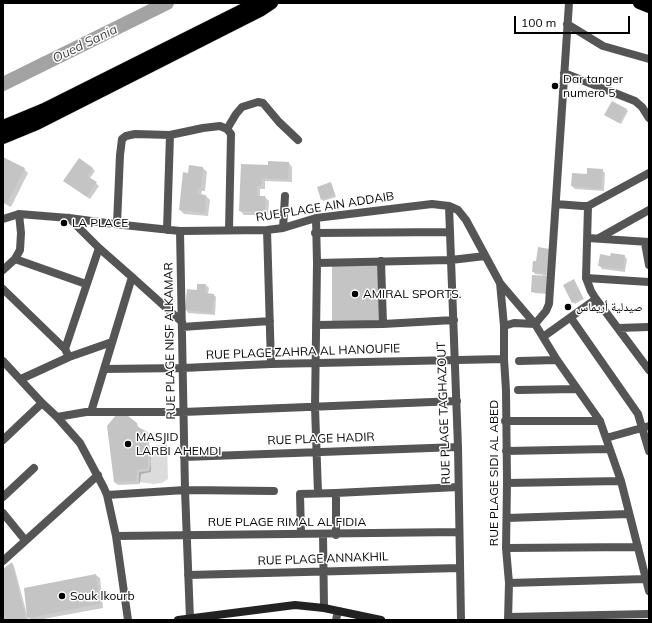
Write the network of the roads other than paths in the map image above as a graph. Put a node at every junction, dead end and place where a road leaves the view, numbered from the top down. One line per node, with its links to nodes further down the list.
1 (256, 3): 10 (highway)
2 (272, 3): 13 (highway)
3 (569, 3): 6 (street)
4 (639, 3): 5 (highway)
5 (649, 6)
6 (567, 24): 7 (street); 8 (street)
7 (649, 59)
8 (564, 73): 9 (street); 17 (street)
9 (649, 118)
10 (3, 126)
11 (229, 132): 12 (street); 14 (street); 28 (street)
12 (170, 135): 25 (street); 27 (street)
13 (3, 138)
14 (298, 140)
15 (649, 173): 19 (street)
16 (285, 196): 26 (street)
17 (556, 204): 19 (street); 55 (street)
18 (449, 206): 23 (street, RUE PLAGE AIN ADDAIB); 31 (street, RUE PLAGE TAGHAZOUT); 37 (street)
19 (588, 206): 33 (street)
20 (649, 210): 34 (street)
21 (19, 214): 22 (street, RUE PLAGE AIN ADDAIB); 24 (street, RUE PLAGE AIN ADDAIB); 38 (street)
22 (69, 218): 25 (street, RUE PLAGE AIN ADDAIB); 36 (street)
23 (316, 218): 26 (street, RUE PLAGE AIN ADDAIB); 32 (street)
24 (3, 219)
25 (117, 224): 27 (street, RUE PLAGE AIN ADDAIB)
26 (283, 228): 29 (street, RUE PLAGE AIN ADDAIB)
27 (167, 230): 30 (street, RUE PLAGE AIN ADDAIB)
28 (229, 230): 29 (street, RUE PLAGE AIN ADDAIB); 30 (street, RUE PLAGE AIN ADDAIB)
29 (267, 230): 53 (street)
30 (180, 231): 56 (street, RUE PLAGE NISF ALKAMAR)
31 (450, 232): 32 (street); 39 (street, RUE PLAGE TAGHAZOUT)
32 (315, 233): 41 (street)
33 (588, 238): 34 (street); 45 (street)
34 (599, 238): 35 (street)
35 (647, 242): 42 (street)
36 (99, 248): 44 (street); 48 (street)
37 (485, 256): 39 (street); 47 (street)
38 (15, 259): 43 (street); 48 (street)
39 (451, 260): 40 (street); 52 (street, RUE PLAGE TAGHAZOUT)
40 (381, 261): 41 (street); 54 (street)
41 (317, 263): 57 (street)
42 (649, 265)
43 (3, 270)
44 (132, 277): 56 (street); 62 (street)
45 (586, 278): 46 (street); 50 (street)
46 (649, 282)
47 (500, 283): 55 (street); 58 (street, RUE PLAGE SIDI AL ABED)
48 (86, 284): 63 (street)
49 (3, 289): 63 (street)
50 (596, 299): 51 (street); 60 (street)
51 (571, 318): 61 (street); 85 (street)
52 (454, 320): 54 (street); 65 (street, RUE PLAGE TAGHAZOUT)
53 (270, 321): 56 (street); 70 (street)
54 (383, 324): 57 (street)
55 (535, 324): 58 (street); 61 (street)
56 (182, 325): 71 (street, RUE PLAGE NISF ALKAMAR)
57 (316, 325): 69 (street)
58 (504, 326): 64 (street, RUE PLAGE SIDI AL ABED)
59 (649, 327): 60 (street)
60 (618, 328): 73 (street)
61 (543, 337): 66 (street)
62 (112, 342): 63 (street); 72 (street)
63 (67, 353): 74 (street)
64 (504, 359): 65 (street, RUE PLAGE ZAHRA AL HANOUFIE); 83 (street, RUE PLAGE SIDI AL ABED)
65 (455, 360): 69 (street, RUE PLAGE ZAHRA AL HANOUFIE); 77 (street, RUE PLAGE TAGHAZOUT)
66 (557, 360): 68 (street); 75 (street)
67 (3, 361): 74 (street)
68 (519, 361)
69 (315, 363): 70 (street, RUE PLAGE ZAHRA AL HANOUFIE); 79 (street)
70 (271, 364): 71 (street, RUE PLAGE ZAHRA AL HANOUFIE)
71 (182, 368): 72 (street, RUE PLAGE ZAHRA AL HANOUFIE); 81 (street, RUE PLAGE NISF ALKAMAR)
72 (104, 369): 80 (street)
73 (649, 370)
74 (20, 379): 78 (street)
75 (577, 389): 76 (street); 84 (street)
76 (518, 390)
77 (457, 401): 79 (street); 88 (street, RUE PLAGE TAGHAZOUT)
78 (42, 403): 82 (street); 87 (street)
79 (315, 407): 81 (street); 90 (street)
80 (91, 412): 81 (street); 82 (street)
81 (183, 412): 93 (street, RUE PLAGE NISF ALKAMAR)
82 (57, 417): 95 (street)
83 (505, 421): 84 (street); 91 (street, RUE PLAGE SIDI AL ABED)
84 (600, 421): 86 (street)
85 (646, 427): 86 (street); 92 (street)
86 (606, 438): 89 (street)
87 (3, 440)
88 (458, 447): 90 (street, RUE PLAGE HADIR); 98 (street, RUE PLAGE TAGHAZOUT)
89 (610, 449): 91 (street); 96 (street)
90 (316, 451): 93 (street, RUE PLAGE HADIR); 101 (street)
91 (506, 451): 97 (street, RUE PLAGE SIDI AL ABED)
92 (649, 452)
93 (184, 457): 99 (street, RUE PLAGE NISF ALKAMAR)
94 (34, 468): 104 (street)
95 (98, 475): 103 (street); 114 (street)
96 (621, 481): 97 (street); 106 (street)
97 (507, 483): 107 (street, RUE PLAGE SIDI AL ABED)
98 (458, 487): 102 (street); 108 (street, RUE PLAGE TAGHAZOUT)
99 (185, 490): 100 (street); 103 (street); 112 (street, RUE PLAGE NISF ALKAMAR)
100 (274, 491)
101 (318, 493): 102 (street); 109 (street)
102 (336, 493): 111 (street)
103 (107, 495): 113 (street)
104 (3, 497)
105 (3, 514): 114 (street)
106 (629, 514): 107 (street); 115 (street)
107 (506, 518): 116 (street, RUE PLAGE SIDI AL ABED)
108 (459, 532): 111 (street, RUE PLAGE RIMAL AL FIDIA); 118 (street, RUE PLAGE TAGHAZOUT)
109 (301, 534): 110 (street, RUE PLAGE RIMAL AL FIDIA); 112 (street, RUE PLAGE RIMAL AL FIDIA)
110 (324, 534): 111 (street, RUE PLAGE RIMAL AL FIDIA); 119 (street)
111 (336, 534)
112 (186, 535): 113 (street, RUE PLAGE RIMAL AL FIDIA); 120 (street, RUE PLAGE NISF ALKAMAR)
113 (116, 536): 130 (street)
114 (25, 540): 117 (street)
115 (638, 547): 116 (street); 121 (street)
116 (506, 548): 122 (street, RUE PLAGE SIDI AL ABED)
117 (3, 561)
118 (459, 568): 119 (street, RUE PLAGE ANNAKHIL); 133 (street, RUE PLAGE TAGHAZOUT)
119 (324, 571): 120 (street, RUE PLAGE ANNAKHIL); 124 (street)
120 (188, 575): 127 (street, RUE PLAGE NISF ALKAMAR)
121 (646, 579): 122 (street); 123 (street)
122 (509, 583): 128 (street, RUE PLAGE SIDI AL ABED)
123 (649, 591)
124 (324, 608): 125 (street); 127 (street)
125 (338, 611): 129 (street); 132 (street)
126 (649, 614): 128 (street)
127 (190, 618): 131 (street)
128 (509, 618)
129 (376, 619)
130 (128, 620)
131 (178, 620)
132 (336, 620)
133 (461, 620)

